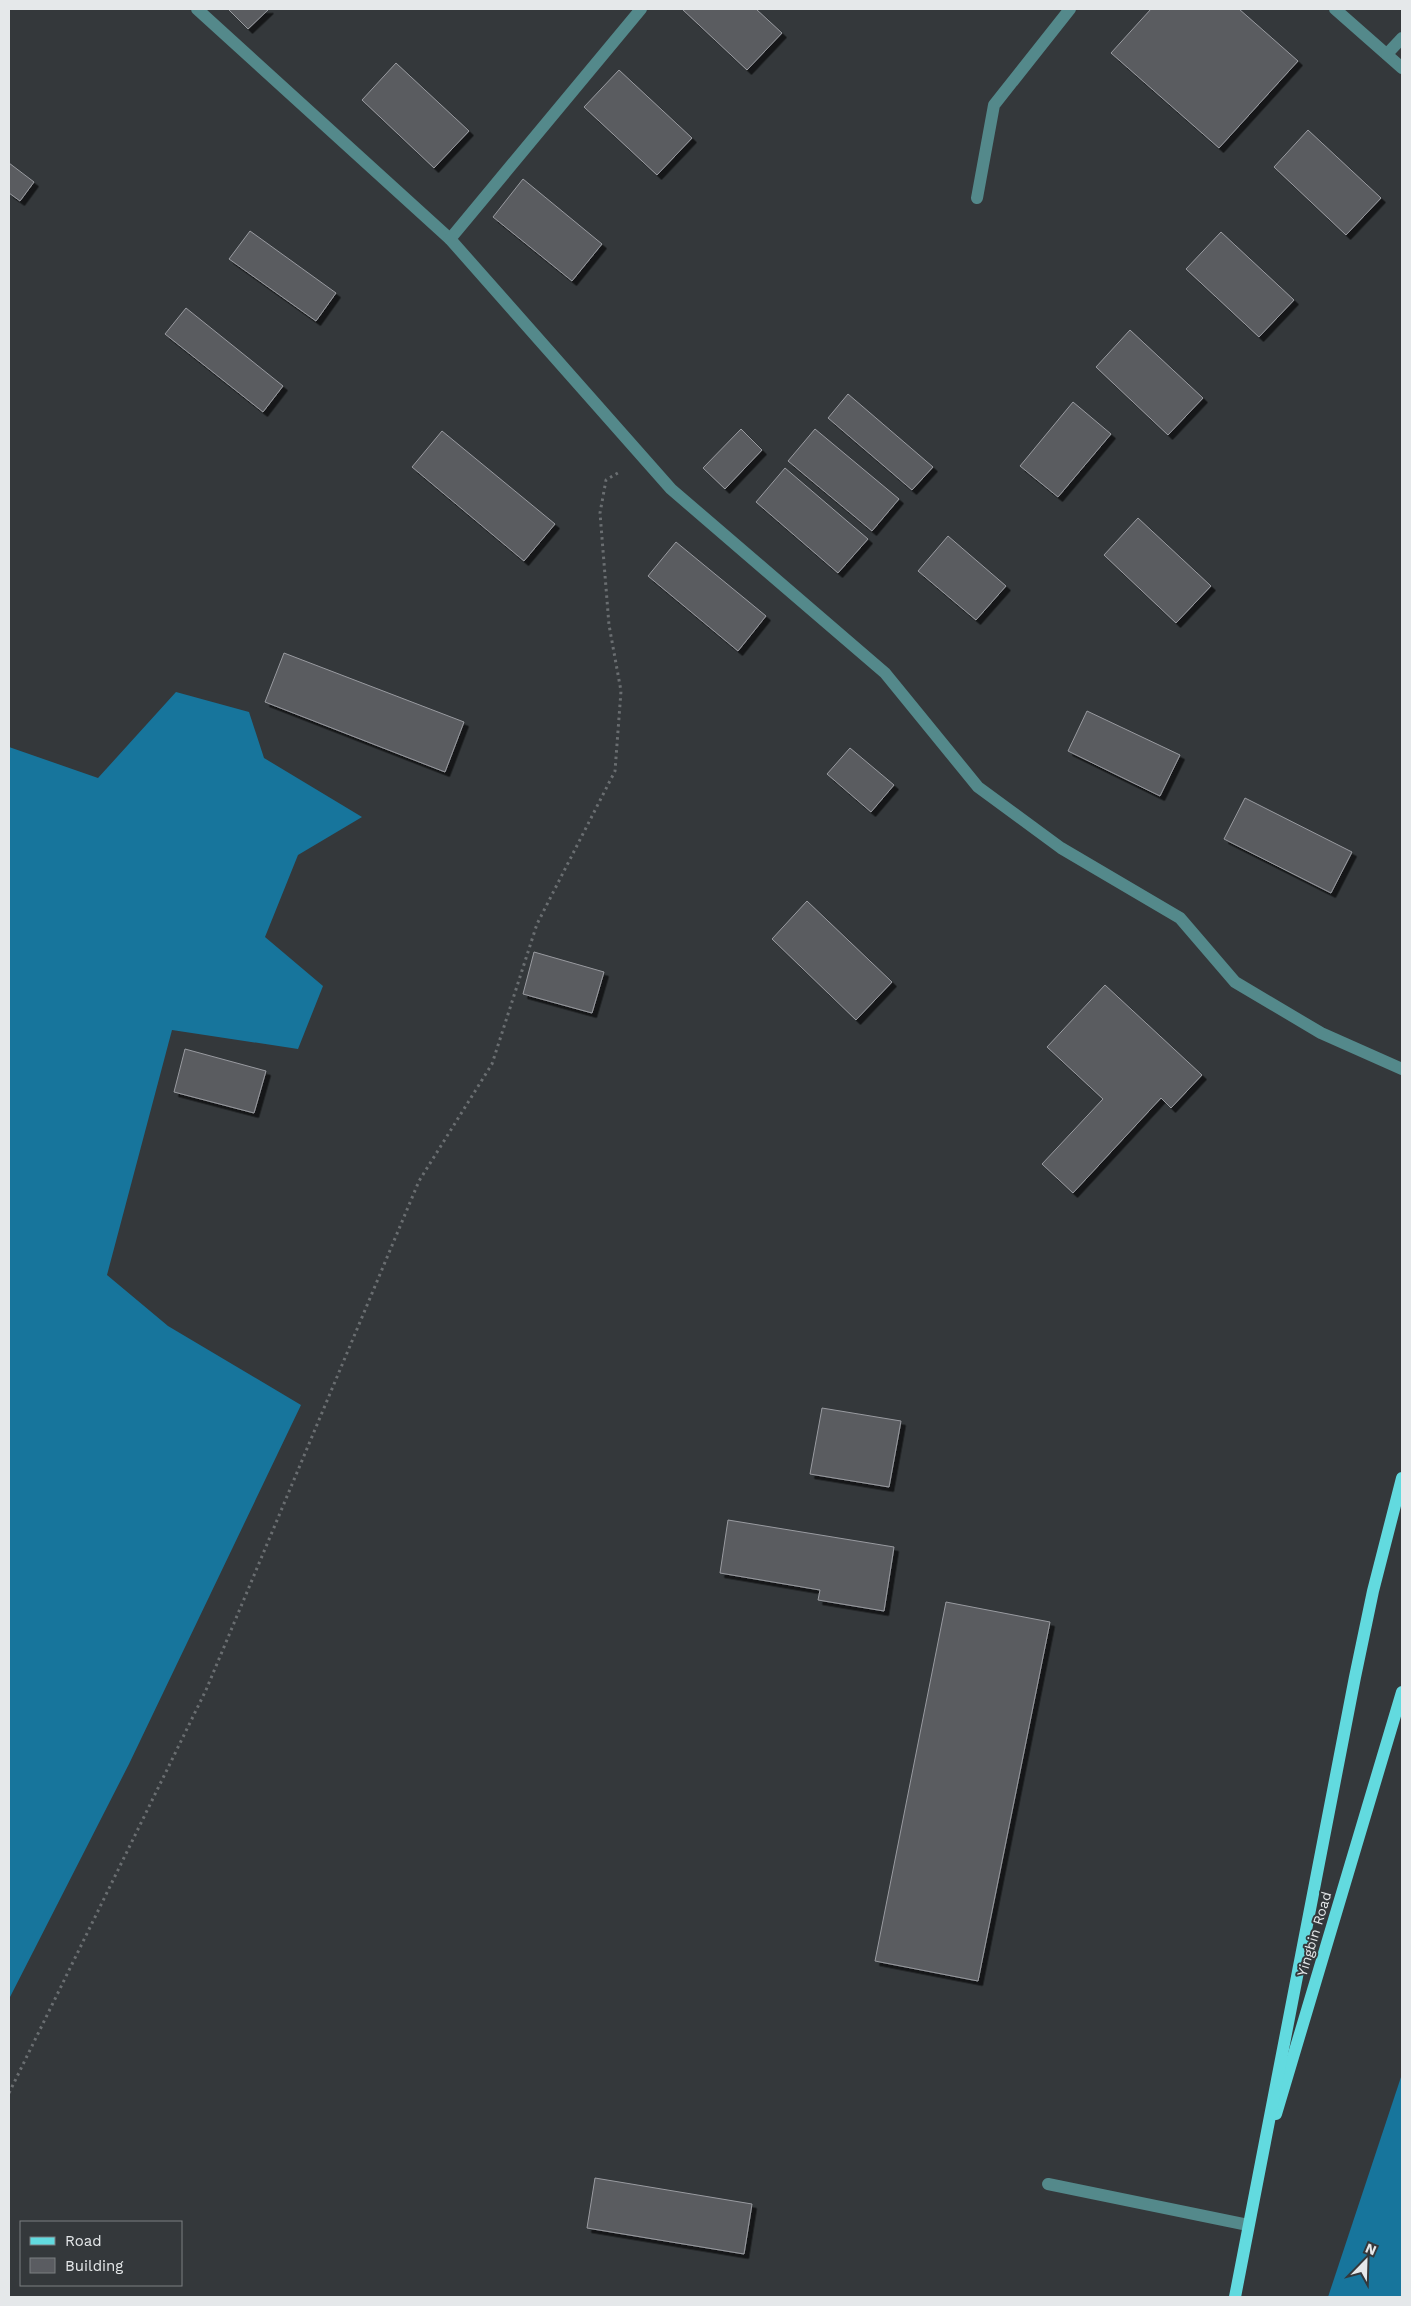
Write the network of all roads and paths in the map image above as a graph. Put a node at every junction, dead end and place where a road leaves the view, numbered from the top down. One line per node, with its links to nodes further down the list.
1 (197, 9): 9 (street)
2 (641, 9): 9 (street)
3 (1070, 9): 8 (street)
4 (1335, 9): 6 (street)
5 (1402, 38): 6 (street)
6 (1387, 54): 7 (street)
7 (1402, 68)
8 (977, 198)
9 (450, 239): 10 (street)
10 (644, 458): 11 (street); 14 (path)
11 (1402, 1069)
12 (1402, 1478): 16 (main road)
13 (1402, 1692): 16 (main road, Yingbin Road)
14 (9, 2093)
15 (1048, 2184): 17 (street)
16 (1255, 2186): 17 (main road)
17 (1248, 2225): 18 (main road)
18 (1235, 2297)

